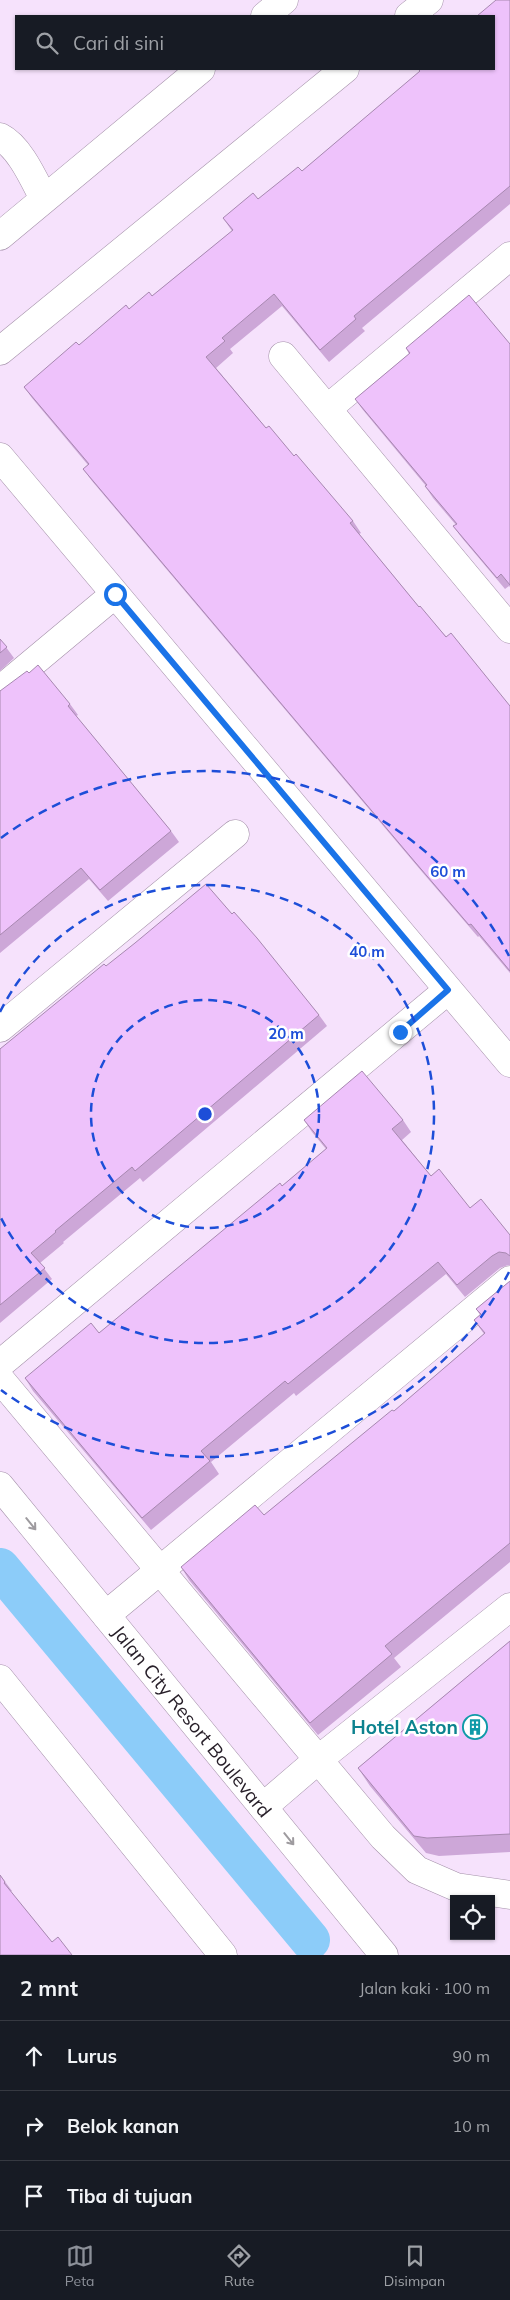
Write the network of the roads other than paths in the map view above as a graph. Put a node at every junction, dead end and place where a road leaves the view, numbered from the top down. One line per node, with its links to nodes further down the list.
1 (284, 0): 3 (street)
2 (429, 0): 4 (street)
3 (265, 15)
4 (410, 15)
5 (200, 70): 8 (street)
6 (344, 70): 11 (street)
7 (0, 137): 8 (street)
8 (44, 199): 9 (street)
9 (0, 236)
10 (507, 266): 13 (street)
11 (0, 351)
12 (283, 356): 13 (street)
13 (328, 409): 16 (street)
14 (0, 457): 15 (street)
15 (115, 594): 17 (street); 19 (street)
16 (510, 629)
17 (0, 690)
18 (235, 834): 20 (street)
19 (448, 990): 21 (street); 23 (street)
20 (0, 1028)
21 (510, 1063)
22 (510, 1280): 26 (street)
23 (0, 1364)
24 (0, 1378): 26 (street)
25 (0, 1486): 28 (street, Jalan City Resort Boulevard, one-way to 28)
26 (160, 1570): 28 (street); 30 (street)
27 (510, 1607): 30 (street)
28 (106, 1615): 31 (street, Jalan City Resort Boulevard)
29 (0, 1679): 33 (street)
30 (319, 1759): 31 (street); 32 (street)
31 (263, 1807): 34 (street, Jalan City Resort Boulevard, one-way to 34)
32 (510, 1895)
33 (224, 1955)
34 (384, 1955)

